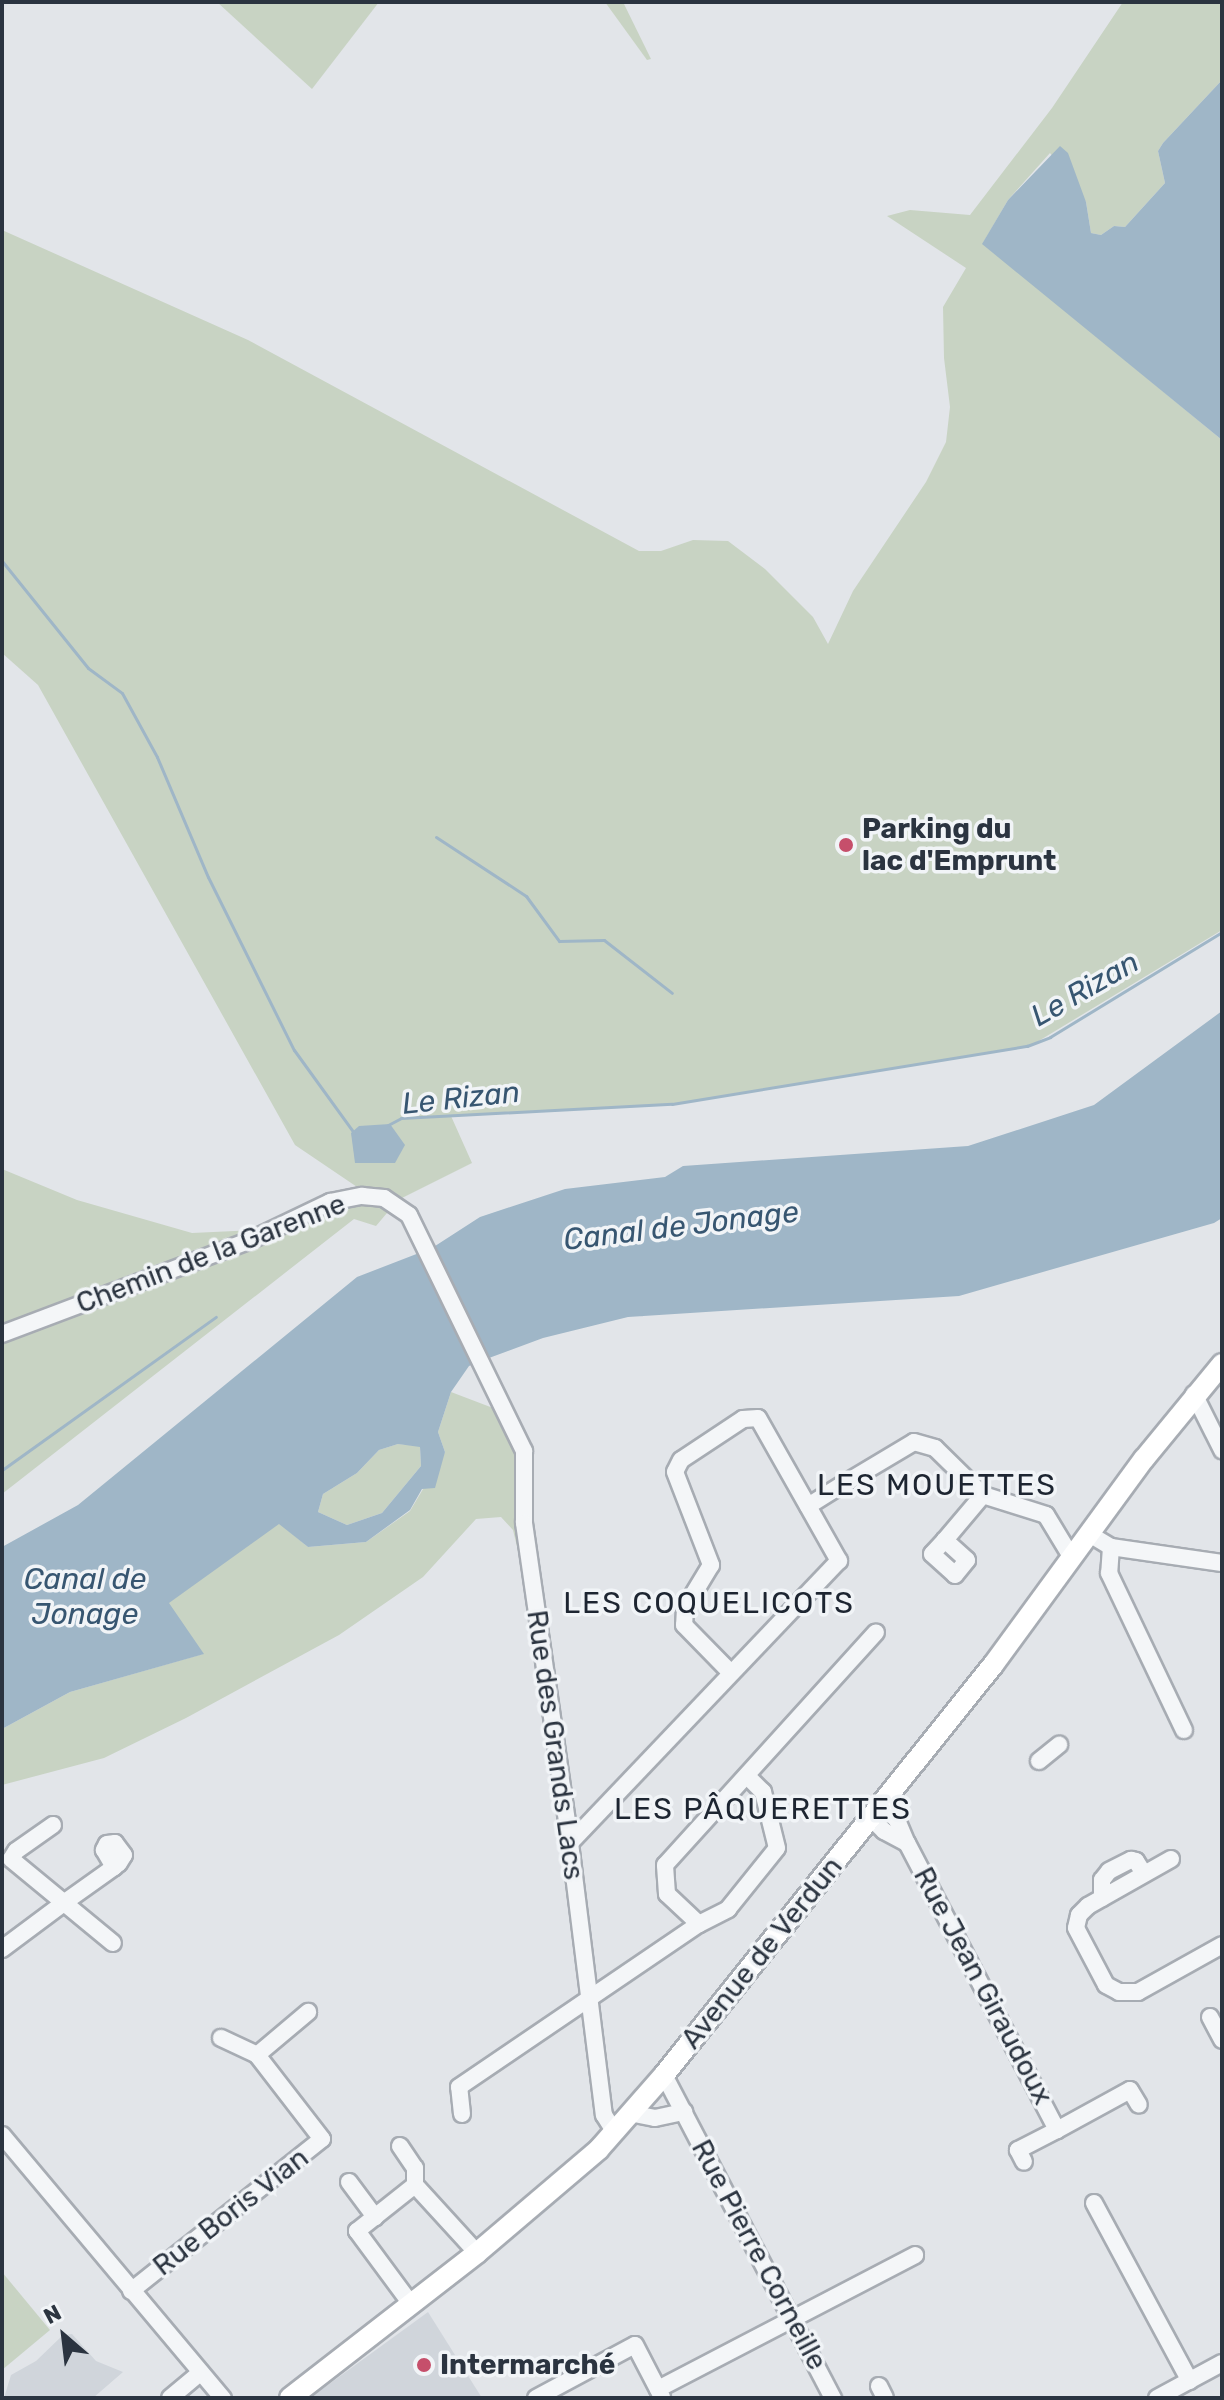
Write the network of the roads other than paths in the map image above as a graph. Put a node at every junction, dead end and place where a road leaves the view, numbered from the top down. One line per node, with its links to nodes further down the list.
1 (413, 1224): 2 (street, Chemin de la Garenne); 21 (street, Rue des Grands Lacs)
2 (2, 1334)
3 (1222, 1364): 4 (main road, Avenue de Verdun)
4 (1194, 1394): 5 (street); 8 (main road, Avenue de Verdun)
5 (1222, 1450)
6 (983, 1495): 7 (street); 9 (street); 11 (street)
7 (808, 1506): 14 (street); 14 (street)
8 (1091, 1535): 10 (street); 11 (main road, Avenue de Verdun)
9 (945, 1540)
10 (1111, 1547): 12 (street); 15 (street)
11 (1072, 1558): 19 (main road, Avenue de Verdun)
12 (1222, 1563)
13 (876, 1632): 18 (street)
14 (731, 1673): 21 (street)
15 (1184, 1730)
16 (1059, 1745): 17 (street)
17 (1039, 1761)
18 (748, 1777): 26 (street); 26 (street)
19 (875, 1811): 36 (main road, Avenue de Verdun); 41 (street, Rue Jean Giraudoux)
20 (53, 1825): 22 (street)
21 (570, 1843): 30 (street, Rue des Grands Lacs)
22 (8, 1856): 25 (street)
23 (1171, 1859): 28 (street)
24 (114, 1867): 25 (street)
25 (65, 1902): 27 (street); 29 (street)
26 (699, 1924): 30 (street)
27 (113, 1943)
28 (1222, 1945)
29 (2, 1949)
30 (588, 1999): 40 (street); 42 (street, Rue des Grands Lacs)
31 (308, 2012): 35 (street)
32 (1210, 2017): 34 (street)
33 (221, 2038): 35 (street, Rue Boris Vian)
34 (1222, 2040)
35 (257, 2055): 52 (street, Rue Boris Vian)
36 (664, 2075): 38 (street, Rue Pierre Corneille); 39 (main road, Avenue de Verdun)
37 (1139, 2105): 41 (street, Rue Jean Giraudoux)
38 (684, 2112): 39 (street, Rue Pierre Corneille); 54 (street, Rue Pierre Corneille)
39 (629, 2113): 42 (main road, Avenue de Verdun)
40 (462, 2114)
41 (1057, 2130): 45 (street, Rue Jean Giraudoux)
42 (614, 2131): 50 (main road, Avenue de Verdun)
43 (2, 2135): 52 (street)
44 (400, 2146): 47 (street)
45 (1024, 2162)
46 (349, 2182): 49 (street)
47 (415, 2185): 49 (street); 50 (street)
48 (1094, 2203): 57 (street)
49 (375, 2217): 53 (street)
50 (477, 2253): 53 (main road, Avenue de Verdun)
51 (915, 2255): 54 (street)
52 (131, 2291): 56 (street)
53 (411, 2304): 61 (main road, Avenue de Verdun)
54 (793, 2320): 58 (street); 63 (street, Rue Pierre Corneille)
55 (1222, 2363): 57 (street)
56 (201, 2372): 59 (street); 60 (street)
57 (1190, 2381): 64 (street)
58 (660, 2394): 62 (street)
59 (170, 2398)
60 (223, 2398)
61 (290, 2398)
62 (536, 2398)
63 (833, 2398)
64 (1157, 2398)

